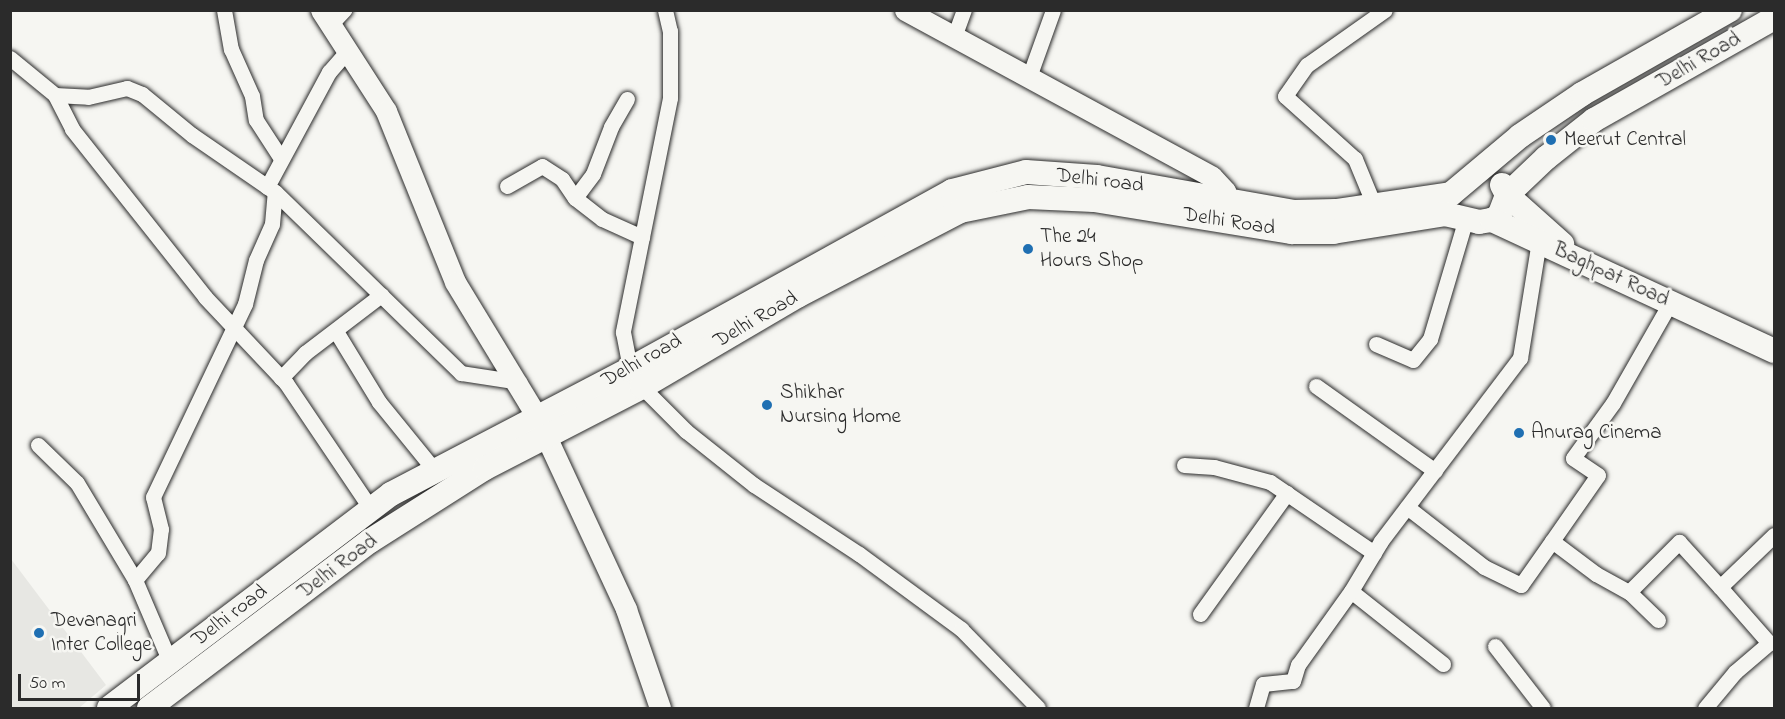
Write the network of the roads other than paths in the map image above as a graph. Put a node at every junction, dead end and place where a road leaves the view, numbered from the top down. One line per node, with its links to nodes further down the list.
1 (224, 10): 16 (street)
2 (665, 10): 28 (street)
3 (905, 10): 10 (street)
4 (964, 10): 10 (street)
5 (1053, 10): 13 (street)
6 (1385, 10): 24 (street)
7 (1730, 10): 18 (main road, Delhi Road)
8 (332, 15): 11 (street)
9 (1774, 18): 21 (main road, Delhi Road)
10 (954, 37): 13 (street)
11 (347, 51): 16 (street); 39 (street)
12 (10, 58): 14 (street)
13 (1029, 77): 17 (street)
14 (55, 95): 20 (street); 33 (street)
15 (627, 99): 22 (street)
16 (280, 157): 20 (street)
17 (1184, 162): 23 (street); 25 (street)
18 (1482, 169): 21 (main road); 24 (main road, Delhi Road)
19 (507, 186): 22 (street)
20 (271, 190): 31 (street); 33 (street)
21 (1507, 195): 27 (main road, Delhi Road); 30 (main road)
22 (575, 198): 28 (street)
23 (1190, 205): 25 (main road, Delhi Road); 38 (main road, Delhi Road)
24 (1374, 205): 25 (main road, Delhi Road)
25 (1230, 213): 26 (main road, Delhi Road)
26 (1456, 216): 27 (main road, Baghpat Road); 35 (street)
27 (1492, 220): 29 (main road, Baghpat Road)
28 (642, 237): 38 (street)
29 (1539, 241): 30 (main road, Baghpat Road); 45 (street)
30 (1582, 261): 32 (main road, Baghpat Road)
31 (381, 295): 34 (street); 39 (street)
32 (1670, 303): 36 (main road, Baghpat Road); 50 (street)
33 (234, 328): 37 (street); 52 (street)
34 (336, 333): 37 (street); 44 (street)
35 (1376, 344)
36 (1774, 351)
37 (281, 378): 48 (street)
38 (636, 378): 41 (main road, Delhi Road); 64 (street)
39 (519, 382): 41 (street)
40 (1316, 386): 45 (street)
41 (541, 427): 44 (main road, Delhi road); 62 (main road, Delhi Road); 63 (street)
42 (38, 445): 52 (street)
43 (1184, 465): 46 (street)
44 (435, 471): 48 (main road, Delhi road)
45 (1435, 471): 47 (street)
46 (1287, 493): 51 (street); 56 (street)
47 (1407, 507): 50 (street); 51 (street)
48 (371, 509): 59 (main road, Delhi road)
49 (1774, 535): 53 (street)
50 (1552, 542): 55 (street)
51 (1374, 553): 54 (street)
52 (135, 580): 59 (street)
53 (1720, 586): 55 (street); 67 (street)
54 (1351, 591): 60 (street); 65 (street)
55 (1629, 592): 57 (street)
56 (1200, 614)
57 (1658, 620)
58 (1495, 645): 66 (street)
59 (170, 662): 61 (main road, Delhi road)
60 (1443, 663)
61 (109, 708)
62 (149, 708)
63 (660, 708)
64 (1038, 708)
65 (1256, 708)
66 (1543, 708)
67 (1705, 708)

